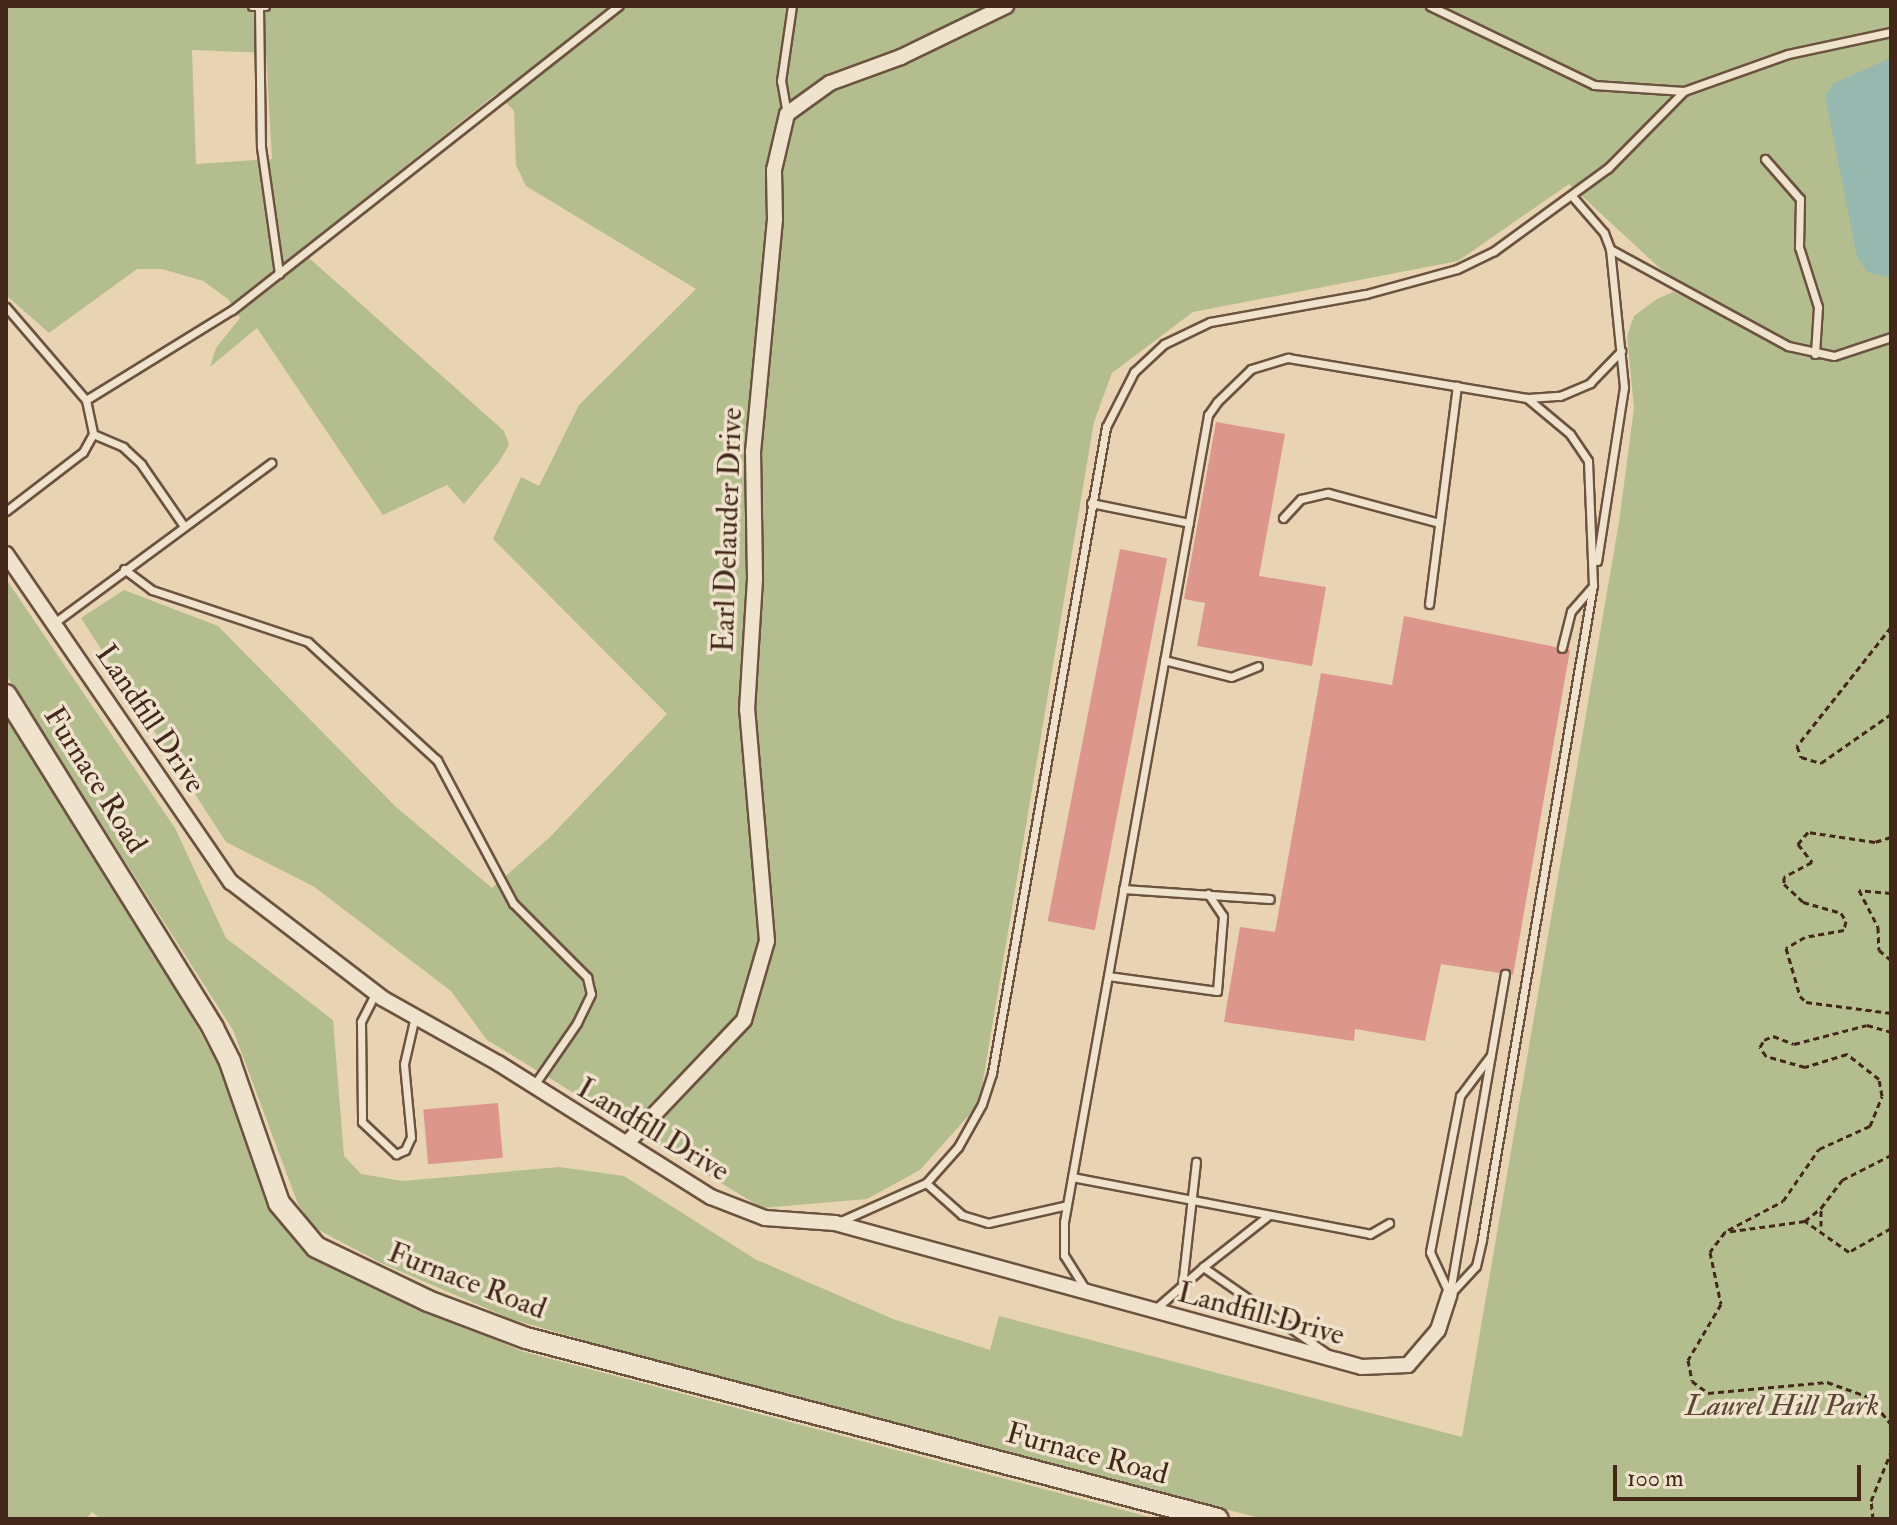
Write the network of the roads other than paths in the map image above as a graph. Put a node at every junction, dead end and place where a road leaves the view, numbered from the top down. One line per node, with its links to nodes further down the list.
1 (259, 6): 12 (lane)
2 (619, 6): 12 (lane)
3 (792, 6): 8 (lane)
4 (1006, 6): 8 (street)
5 (1430, 6): 7 (lane)
6 (1891, 32): 7 (lane)
7 (1684, 91): 10 (lane)
8 (787, 114): 46 (street, Earl Delauder Drive)
9 (1765, 159): 16 (lane)
10 (1572, 196): 11 (lane); 22 (lane)
11 (1610, 249): 15 (lane); 16 (lane)
12 (279, 274): 19 (lane)
13 (6, 307): 19 (lane)
14 (1890, 335): 16 (lane)
15 (1621, 351): 18 (lane); 30 (lane)
16 (1815, 354)
17 (1457, 386): 18 (lane); 25 (lane); 26 (lane)
18 (1527, 398): 30 (lane)
19 (86, 400): 20 (lane)
20 (93, 434): 23 (lane); 27 (lane)
21 (271, 463): 27 (lane)
22 (1091, 503): 25 (lane); 49 (lane)
23 (6, 511)
24 (1283, 518): 26 (lane)
25 (1189, 523): 34 (lane)
26 (1439, 523): 31 (lane)
27 (184, 526): 29 (lane)
28 (6, 554): 32 (street, Landfill Drive)
29 (124, 569): 32 (lane); 45 (lane)
30 (1593, 586): 33 (lane); 57 (lane)
31 (1429, 604)
32 (53, 624): 42 (street, Landfill Drive)
33 (1562, 648)
34 (1164, 660): 35 (lane); 37 (lane)
35 (1258, 666)
36 (6, 695): 61 (main road, Furnace Road)
37 (1123, 889): 38 (lane); 41 (lane)
38 (1208, 894): 39 (lane); 41 (lane)
39 (1270, 899)
40 (1505, 974): 44 (lane)
41 (1108, 976): 48 (lane)
42 (375, 994): 43 (street, Landfill Drive); 43 (lane)
43 (415, 1016): 45 (street, Landfill Drive)
44 (1493, 1053): 57 (lane); 57 (lane)
45 (533, 1086): 46 (street, Landfill Drive)
46 (627, 1143): 53 (street, Landfill Drive)
47 (1196, 1162): 50 (lane)
48 (1072, 1177): 50 (lane); 51 (lane)
49 (926, 1183): 51 (lane); 53 (lane)
50 (1193, 1196): 52 (lane); 56 (lane)
51 (1067, 1205): 58 (lane)
52 (1269, 1215): 54 (lane); 55 (lane)
53 (835, 1223): 58 (street, Landfill Drive)
54 (1389, 1223)
55 (1203, 1267): 56 (lane); 60 (lane)
56 (1182, 1286): 59 (lane)
57 (1450, 1294): 60 (street, Landfill Drive)
58 (1090, 1295): 59 (street, Landfill Drive)
59 (1152, 1312): 60 (street, Landfill Drive)
60 (1336, 1361)
61 (1218, 1519)

